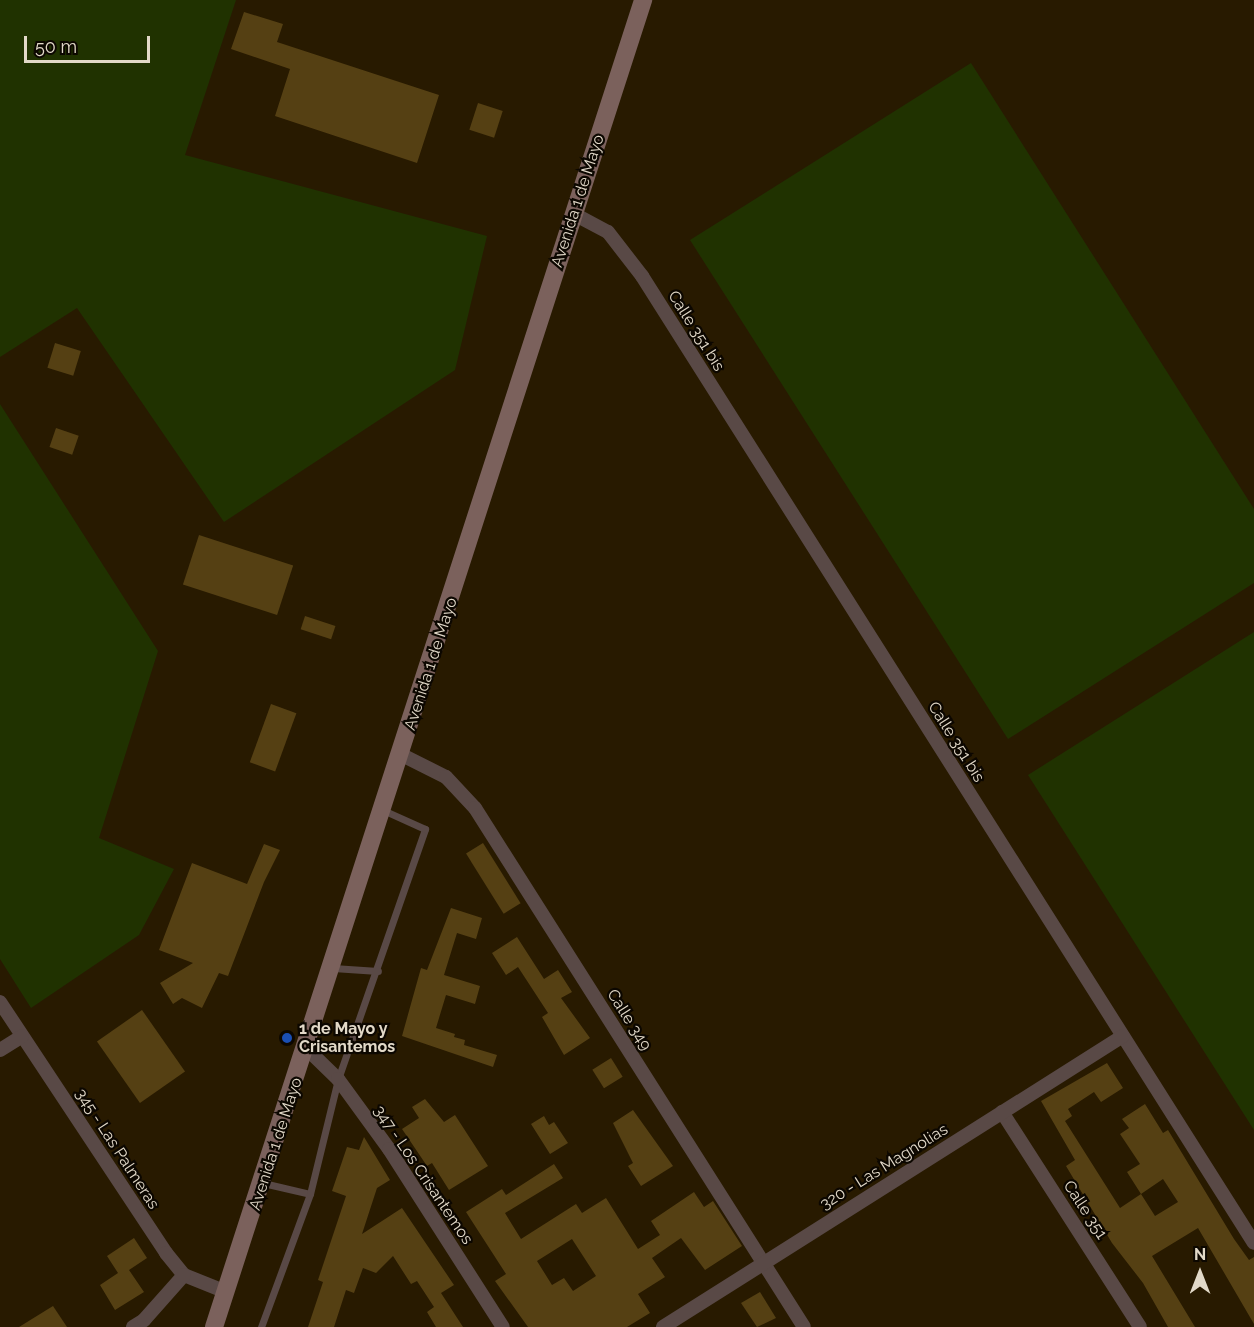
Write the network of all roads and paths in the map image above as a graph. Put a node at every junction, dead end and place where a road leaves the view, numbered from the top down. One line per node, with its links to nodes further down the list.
1 (642, 0): 2 (main road, Avenida 1 de Mayo)
2 (574, 214): 3 (main road, Avenida 1 de Mayo); 9 (street, Calle 351 bis)
3 (402, 755): 4 (main road, Avenida 1 de Mayo); 17 (street, Calle 349)
4 (383, 810): 5 (main road, Avenida 1 de Mayo); 6 (lane)
5 (333, 968): 6 (lane); 10 (main road, Avenida 1 de Mayo)
6 (378, 971): 12 (lane)
7 (0, 1002): 8 (street, 345 - Las Palmeras)
8 (22, 1036): 11 (street); 18 (street, 345 - Las Palmeras)
9 (1123, 1036): 13 (street, 320 - Las Magnolias); 16 (street, Calle 351 bis)
10 (307, 1049): 12 (street, 347 - Los Crisantemos); 14 (main road, Avenida 1 de Mayo)
11 (0, 1050)
12 (338, 1079): 15 (lane); 23 (street, 347 - Los Crisantemos)
13 (1002, 1112): 17 (street, 320 - Las Magnolias); 26 (street, Calle 351)
14 (263, 1183): 15 (lane); 19 (main road, Avenida 1 de Mayo)
15 (310, 1194): 22 (lane)
16 (1254, 1243)
17 (763, 1264): 24 (street, 320 - Las Magnolias); 25 (street, Calle 349)
18 (184, 1275): 19 (street); 20 (street)
19 (226, 1292): 21 (main road, Avenida 1 de Mayo)
20 (133, 1327)
21 (214, 1327)
22 (261, 1327)
23 (503, 1327)
24 (663, 1327)
25 (804, 1327)
26 (1140, 1327)

